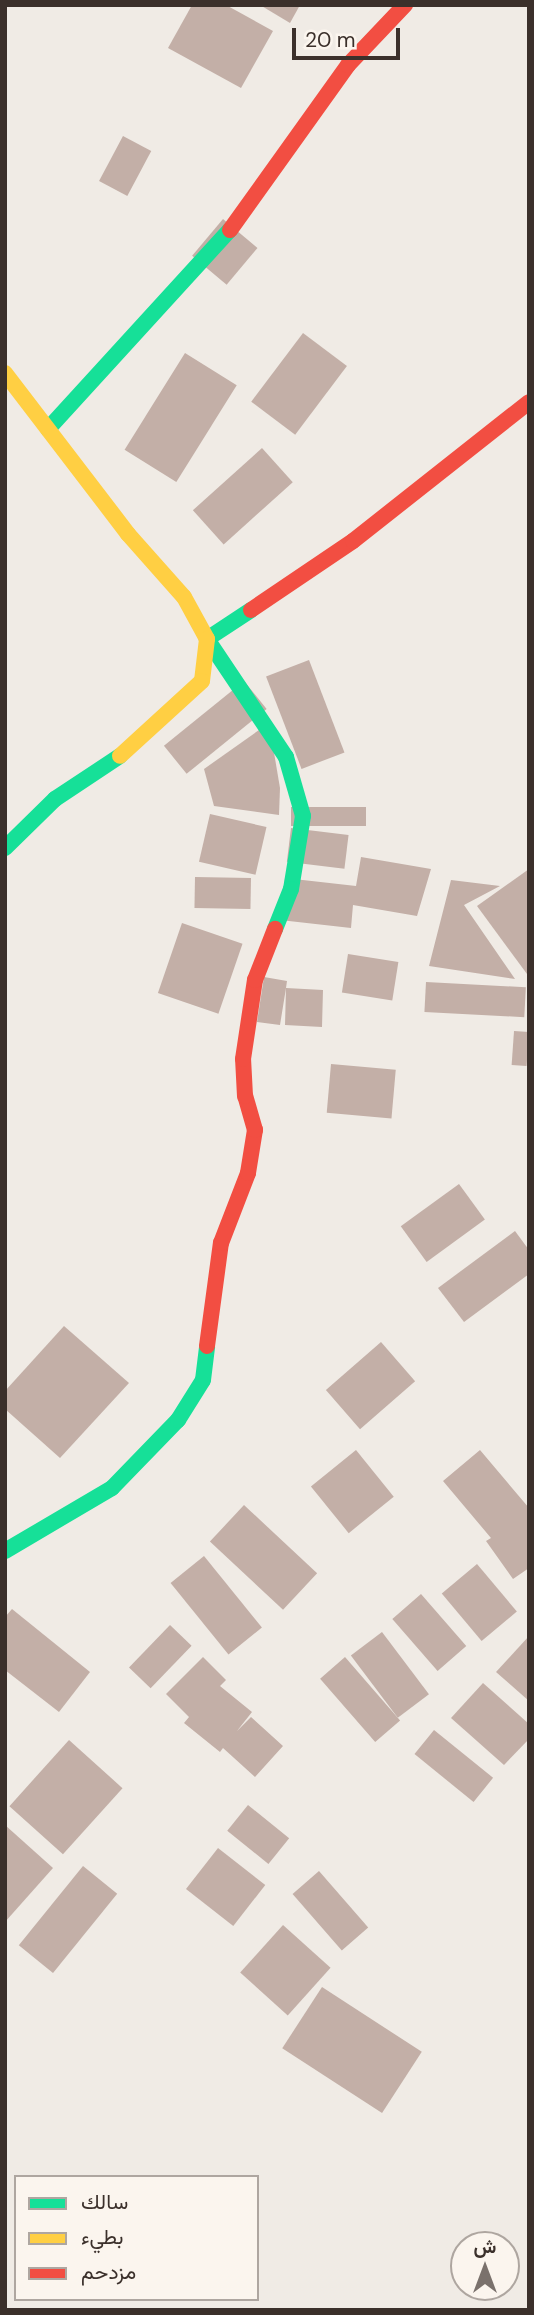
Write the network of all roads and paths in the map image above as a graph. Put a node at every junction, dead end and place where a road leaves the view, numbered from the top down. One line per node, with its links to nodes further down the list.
1 (405, 5): 4 (street)
2 (5, 373): 4 (street)
3 (529, 402): 5 (street)
4 (48, 429): 5 (street)
5 (207, 639): 6 (street); 7 (street)
6 (5, 848)
7 (5, 1551)

